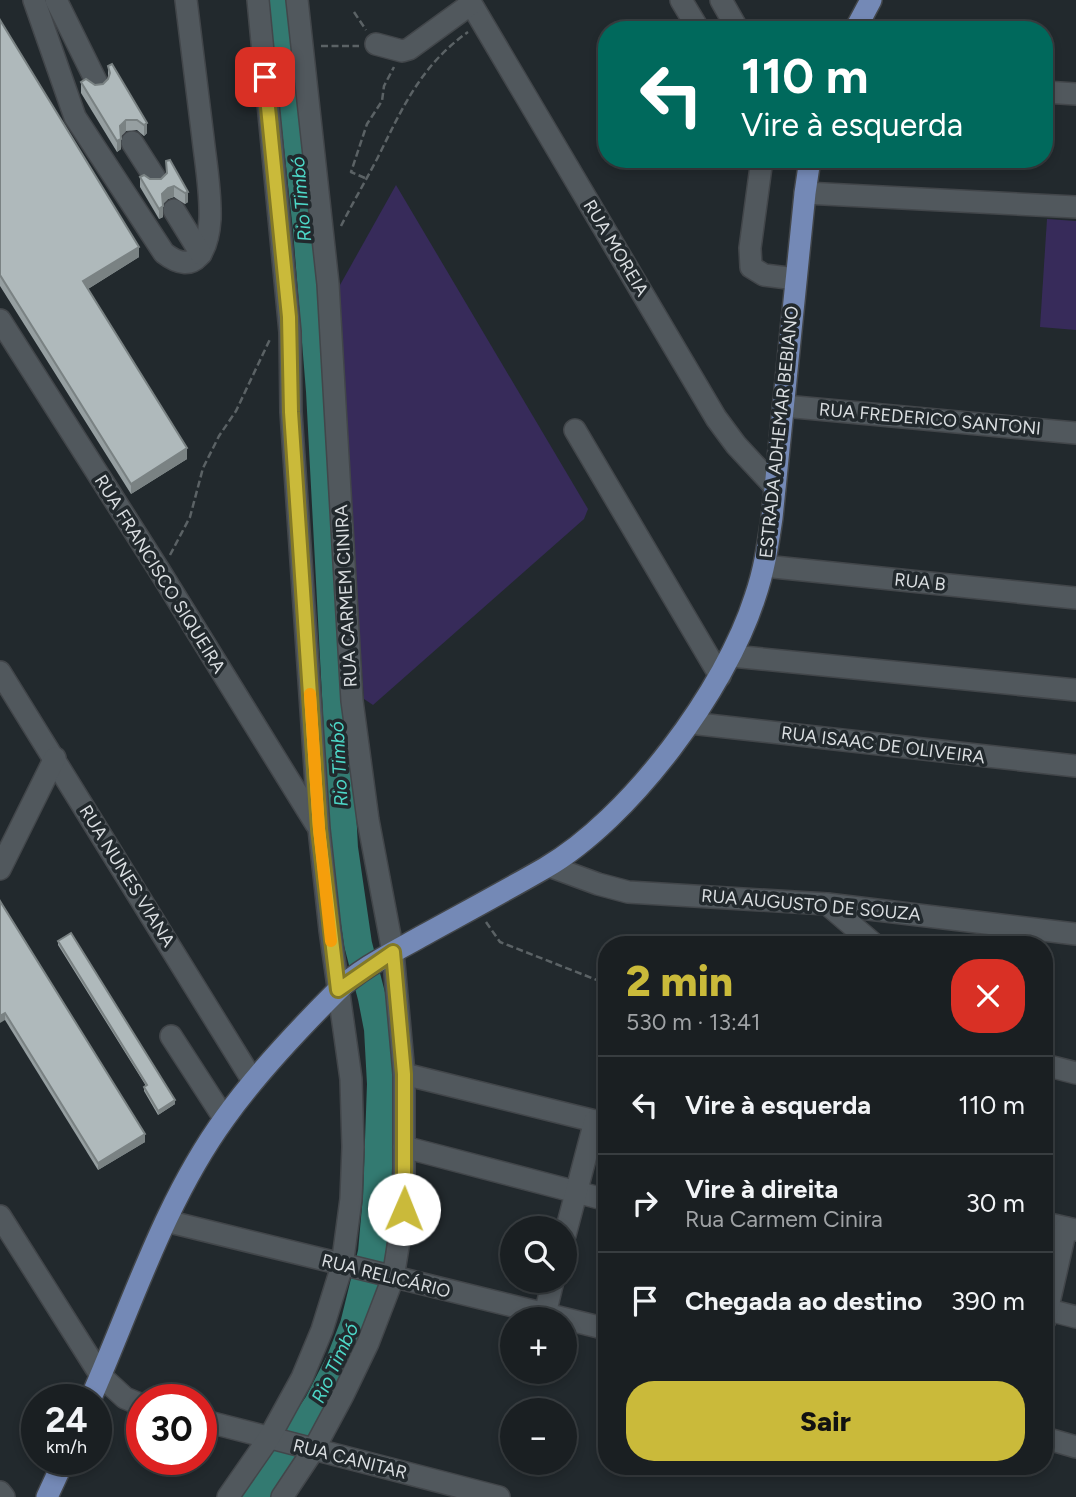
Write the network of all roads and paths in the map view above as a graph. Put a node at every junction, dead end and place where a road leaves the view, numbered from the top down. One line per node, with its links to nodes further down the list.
1 (34, 0): 28 (street)
2 (56, 0): 16 (street)
3 (186, 0): 28 (street)
4 (258, 0): 46 (street)
5 (297, 0): 14 (street, RUA CARMEM CINIRA)
6 (681, 0): 10 (street)
7 (721, 0): 11 (street)
8 (871, 0): 12 (main road)
9 (474, 9): 15 (street); 23 (path); 35 (street, RUA MOREIA)
10 (694, 21)
11 (733, 21)
12 (860, 21)
13 (376, 44): 14 (path); 15 (street)
14 (303, 47): 53 (street, RUA CARMEM CINIRA)
15 (401, 51): 23 (path)
16 (97, 83)
17 (1053, 93): 18 (street)
18 (1076, 94)
19 (132, 142): 22 (street)
20 (761, 168): 29 (street)
21 (809, 168): 24 (main road, ESTRADA ADHEMAR BEBIANO)
22 (155, 178)
23 (366, 178): 27 (path)
24 (805, 193): 25 (street); 29 (main road, ESTRADA ADHEMAR BEBIANO)
25 (1076, 206)
26 (174, 210): 28 (street)
27 (340, 227)
28 (201, 254)
29 (796, 279): 32 (main road, ESTRADA ADHEMAR BEBIANO)
30 (0, 320): 37 (street, RUA FRANCISCO SIQUEIRA)
31 (275, 328): 37 (path)
32 (784, 405): 34 (street, RUA FREDERICO SANTONI); 35 (main road, ESTRADA ADHEMAR BEBIANO)
33 (575, 430): 41 (street)
34 (1076, 433)
35 (775, 487): 36 (main road, ESTRADA ADHEMAR BEBIANO)
36 (764, 566): 38 (street, RUA B); 39 (main road, ESTRADA ADHEMAR BEBIANO)
37 (159, 570): 46 (street, RUA FRANCISCO SIQUEIRA)
38 (1076, 598)
39 (732, 656): 41 (main road, ESTRADA ADHEMAR BEBIANO); 42 (street)
40 (0, 672): 44 (street, RUA NUNES VIANA)
41 (720, 676): 43 (main road, ESTRADA ADHEMAR BEBIANO)
42 (1076, 690)
43 (690, 723): 45 (street, RUA ISAAC DE OLIVEIRA); 47 (main road, ESTRADA ADHEMAR BEBIANO)
44 (55, 758): 48 (street); 60 (street, RUA NUNES VIANA)
45 (1076, 766)
46 (319, 829): 55 (street)
47 (549, 866): 49 (street, RUA AUGUSTO DE SOUZA); 50 (main road, ESTRADA ADHEMAR BEBIANO)
48 (0, 869)
49 (827, 904): 51 (street, RUA AUGUSTO DE SOUZA); 52 (street)
50 (476, 906): 53 (main road, ESTRADA ADHEMAR BEBIANO); 54 (path)
51 (1076, 934)
52 (864, 936)
53 (387, 956): 55 (main road, ESTRADA ADHEMAR BEBIANO); 59 (street, RUA CARMEM CINIRA)
54 (598, 980)
55 (343, 986): 60 (main road, ESTRADA ADHEMAR BEBIANO); 72 (street)
56 (172, 1037): 61 (street)
57 (1053, 1067): 58 (street)
58 (1076, 1073)
59 (404, 1074): 62 (street); 64 (street, RUA CARMEM CINIRA)
60 (253, 1081): 61 (main road, ESTRADA ADHEMAR BEBIANO)
61 (224, 1118): 69 (main road, ESTRADA ADHEMAR BEBIANO)
62 (598, 1121)
63 (598, 1130): 65 (street)
64 (404, 1147): 65 (street); 73 (street, RUA CARMEM CINIRA)
65 (576, 1192): 66 (street); 68 (street)
66 (598, 1198)
67 (0, 1216): 80 (street)
68 (570, 1216)
69 (166, 1221): 72 (street, RUA RELICÁRIO); 80 (main road, ESTRADA ADHEMAR BEBIANO)
70 (1053, 1225): 71 (street)
71 (1071, 1229): 74 (street)
72 (347, 1267): 73 (street, RUA RELICÁRIO); 84 (street)
73 (388, 1277): 75 (street, RUA RELICÁRIO); 87 (street, RUA CARMEM CINIRA)
74 (1053, 1289)
75 (514, 1307)
76 (1053, 1314): 77 (street)
77 (1076, 1317)
78 (577, 1322): 79 (street, RUA RELICÁRIO)
79 (598, 1327)
80 (101, 1376): 81 (main road, ESTRADA ADHEMAR BEBIANO); 82 (street)
81 (97, 1384)
82 (126, 1397)
83 (217, 1424): 84 (street, RUA CANITAR)
84 (272, 1439): 87 (street, RUA CANITAR); 92 (street)
85 (1053, 1440): 86 (street)
86 (1076, 1447)
87 (309, 1448): 93 (street, RUA CARMEM CINIRA); 94 (street, RUA CANITAR)
88 (57, 1475): 91 (main road)
89 (0, 1492): 90 (street)
90 (4, 1497)
91 (47, 1497)
92 (228, 1497)
93 (282, 1497)
94 (499, 1497)

